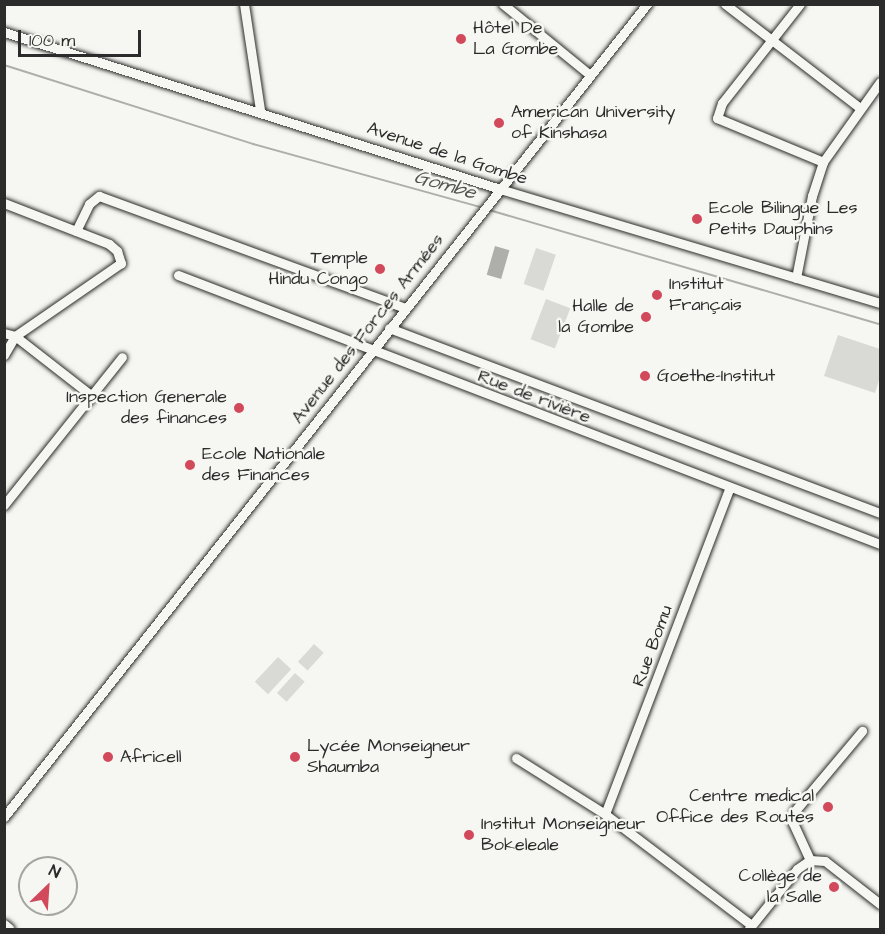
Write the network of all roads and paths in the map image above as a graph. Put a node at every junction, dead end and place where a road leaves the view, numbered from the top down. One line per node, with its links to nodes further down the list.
1 (244, 4): 11 (street)
2 (503, 4): 8 (street)
3 (647, 4): 8 (street, Avenue des Forces Armées)
4 (725, 4): 7 (street)
5 (800, 4): 7 (street)
6 (4, 32): 11 (street, Avenue de la Gombe)
7 (771, 40): 10 (street); 12 (street)
8 (590, 75): 13 (street, Avenue des Forces Armées)
9 (880, 82): 10 (street)
10 (860, 108): 12 (street)
11 (260, 110): 13 (street, Avenue de la Gombe)
12 (824, 162): 17 (street)
13 (500, 189): 17 (street, Avenue de la Gombe); 19 (street, Avenue des Forces Armées)
14 (4, 203): 15 (street)
15 (76, 231): 19 (street); 22 (street)
16 (178, 275): 23 (street, Rue de rivière)
17 (795, 278): 18 (street, Avenue de la Gombe)
18 (880, 303)
19 (405, 308): 20 (street, Avenue des Forces Armées)
20 (389, 328): 23 (street, Avenue des Forces Armées); 29 (street)
21 (4, 333): 22 (street)
22 (15, 336): 24 (street); 26 (street)
23 (371, 352): 27 (street, Rue de rivière); 34 (street, Avenue des Forces Armées)
24 (4, 355)
25 (122, 357): 26 (street)
26 (92, 396): 28 (street)
27 (729, 489): 30 (street, Rue de rivière); 33 (street, Rue Bomu)
28 (4, 505)
29 (880, 513)
30 (880, 544)
31 (862, 730): 35 (street)
32 (516, 758): 33 (street)
33 (605, 814): 38 (street)
34 (4, 817)
35 (810, 860): 36 (street); 38 (street)
36 (880, 904)
37 (4, 926): 39 (main road)
38 (750, 927)
39 (9, 930)

